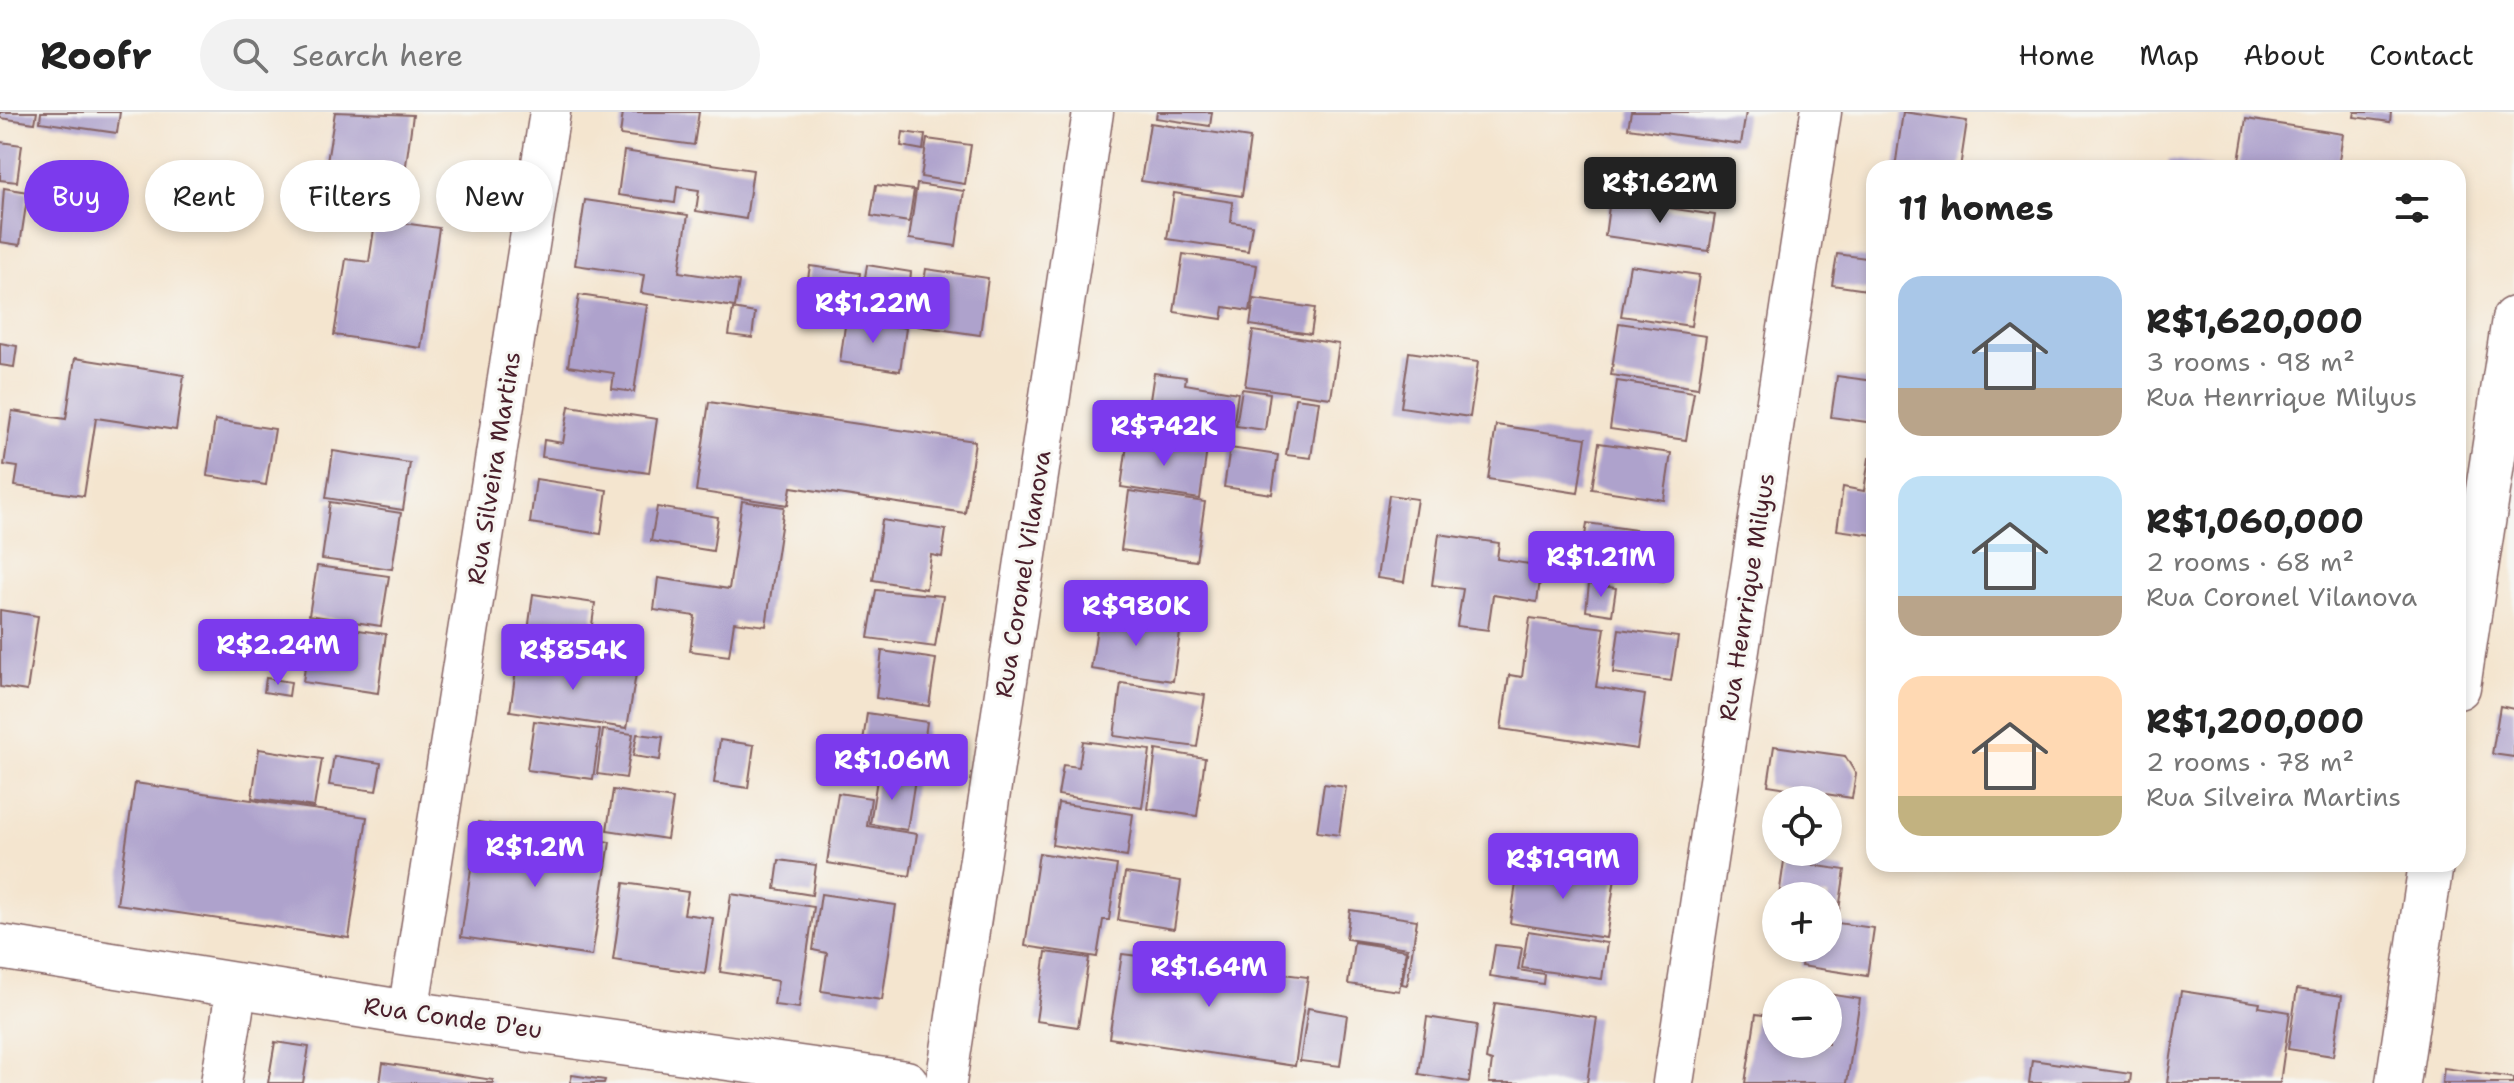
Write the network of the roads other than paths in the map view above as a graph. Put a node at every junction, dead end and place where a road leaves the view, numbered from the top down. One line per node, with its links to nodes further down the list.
1 (550, 112): 9 (street, Rua Silveira Martins)
2 (1093, 112): 12 (street, Rua Coronel Vilanova)
3 (1821, 112): 13 (street, Rua Henrrique Milyus)
4 (2514, 319): 5 (street)
5 (2466, 634)
6 (2430, 872): 14 (street)
7 (0, 947): 8 (street, Rua Conde D'eu)
8 (237, 985): 9 (street, Rua Conde D'eu); 10 (street)
9 (408, 1013): 11 (street, Rua Conde D'eu)
10 (221, 1083)
11 (906, 1083)
12 (946, 1083)
13 (1673, 1083)
14 (2398, 1083)

